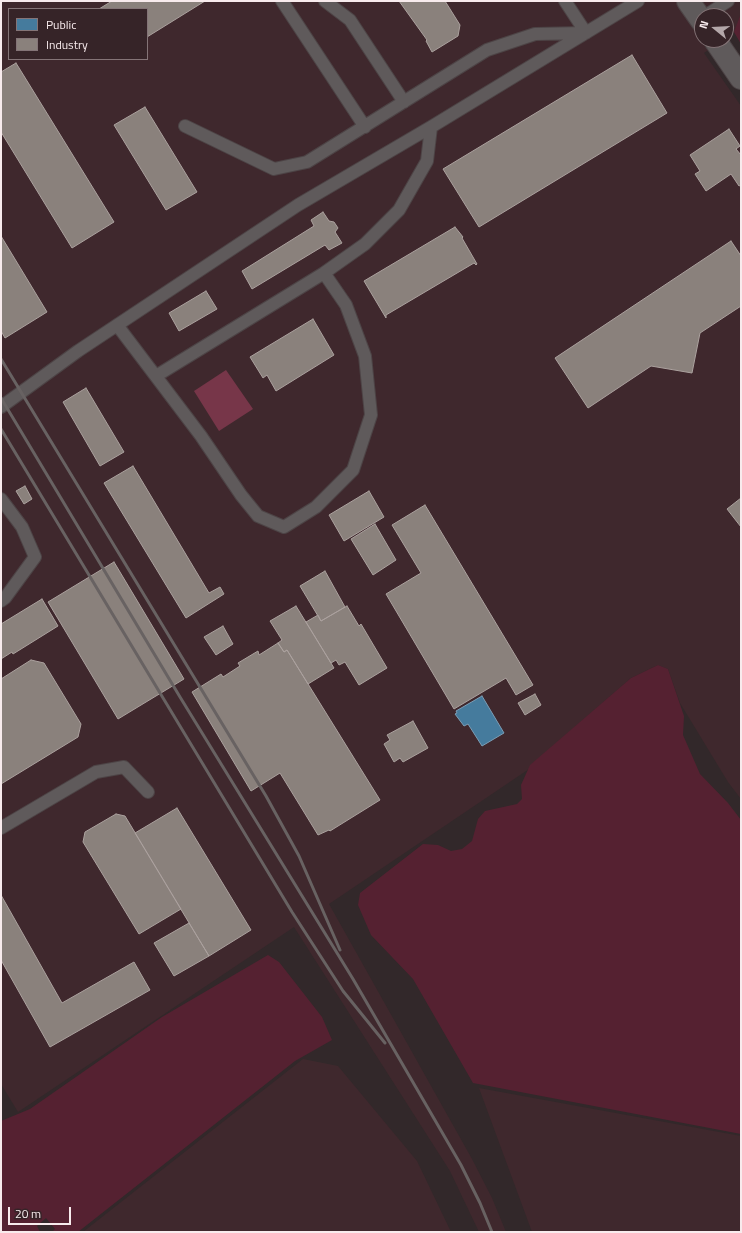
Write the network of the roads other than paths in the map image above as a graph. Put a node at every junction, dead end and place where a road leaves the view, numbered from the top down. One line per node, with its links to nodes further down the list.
1 (282, 1): 12 (lane)
2 (325, 1): 10 (lane)
3 (565, 1): 7 (lane)
4 (638, 1): 7 (lane)
5 (728, 1): 6 (lane)
6 (718, 8)
7 (586, 33): 10 (lane); 13 (lane)
8 (720, 48): 9 (street)
9 (741, 78)
10 (404, 102): 12 (lane)
11 (185, 126): 12 (lane)
12 (365, 126)
13 (431, 127): 14 (lane); 15 (lane)
14 (324, 273): 16 (lane); 16 (lane)
15 (117, 325): 16 (lane); 17 (lane)
16 (156, 376)
17 (1, 407)
18 (1, 500): 19 (lane)
19 (1, 601)
20 (148, 792): 21 (lane)
21 (1, 828)

